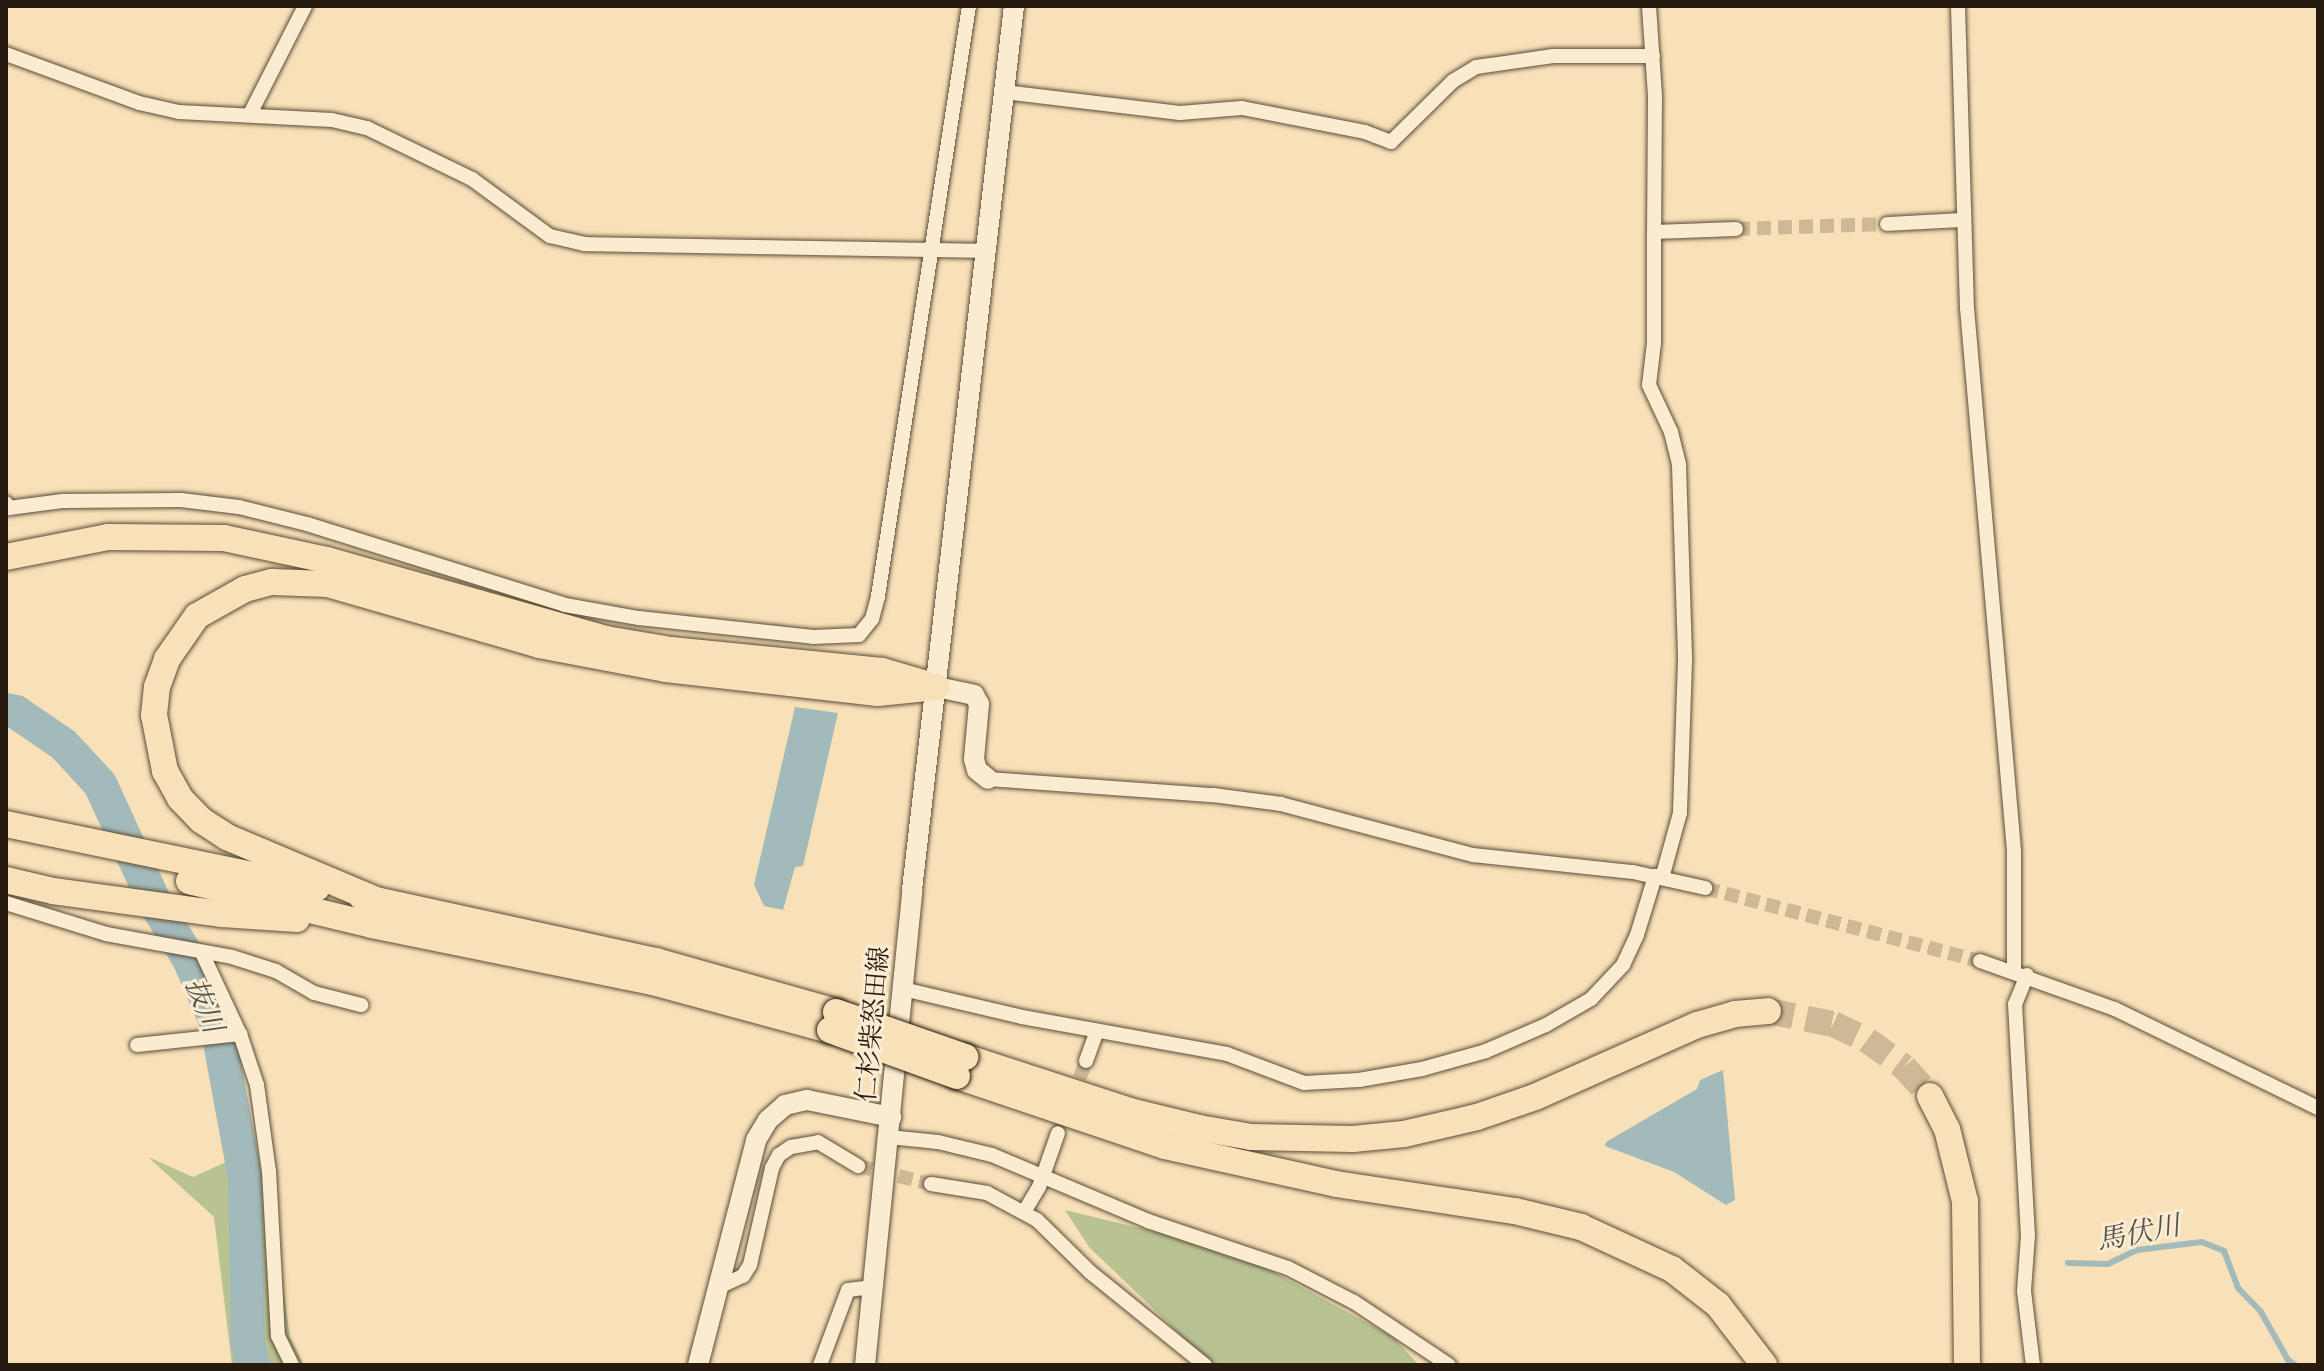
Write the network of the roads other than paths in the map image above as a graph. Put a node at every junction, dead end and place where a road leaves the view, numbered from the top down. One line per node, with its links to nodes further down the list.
1 (305, 6): 9 (street)
2 (969, 6): 14 (street)
3 (1014, 6): 8 (street, 仁杉柴怒田線)
4 (1649, 6): 7 (street)
5 (1958, 6): 10 (street)
6 (6, 54): 9 (street)
7 (1653, 56): 8 (street); 13 (street)
8 (1004, 92): 15 (street, 仁杉柴怒田線)
9 (250, 114): 14 (street)
10 (1964, 220): 11 (street); 30 (street)
11 (1887, 224)
12 (1736, 229): 13 (street)
13 (1654, 232): 23 (street)
14 (933, 249): 15 (street); 16 (street)
15 (985, 251): 18 (street, 仁杉柴怒田線)
16 (7, 507)
17 (6, 557): 18 (highway)
18 (937, 687): 19 (street); 27 (highway); 31 (street, 仁杉柴怒田線)
19 (988, 779): 23 (street)
20 (6, 824): 22 (highway)
21 (6, 842): 22 (highway)
22 (78, 848): 27 (highway)
23 (1659, 877): 25 (street); 34 (street)
24 (6, 880): 27 (highway)
25 (1705, 888)
26 (6, 903): 28 (street)
27 (374, 913): 38 (highway, bridge)
28 (202, 953): 32 (street); 35 (street)
29 (1980, 961): 30 (street)
30 (2020, 973): 40 (street); 57 (street)
31 (903, 989): 34 (street); 41 (street, 仁杉柴怒田線)
32 (361, 1005)
33 (1768, 1011): 38 (highway)
34 (1097, 1031): 37 (street)
35 (233, 1035): 36 (street); 49 (street)
36 (137, 1045)
37 (1086, 1061)
38 (961, 1067): 55 (highway)
39 (1930, 1096): 56 (highway)
40 (2318, 1108)
41 (890, 1127): 44 (street); 47 (street); 48 (street, 仁杉柴怒田線)
42 (1058, 1133): 44 (street)
43 (858, 1166): 47 (street)
44 (1044, 1176): 46 (street); 54 (street)
45 (931, 1184): 46 (street)
46 (1024, 1212): 53 (street)
47 (719, 1287): 50 (street)
48 (874, 1287): 51 (street); 52 (street, 仁杉柴怒田線)
49 (292, 1365)
50 (698, 1365)
51 (820, 1365)
52 (865, 1365)
53 (1205, 1365)
54 (1449, 1365)
55 (1764, 1365)
56 (1967, 1365)
57 (2033, 1365)

